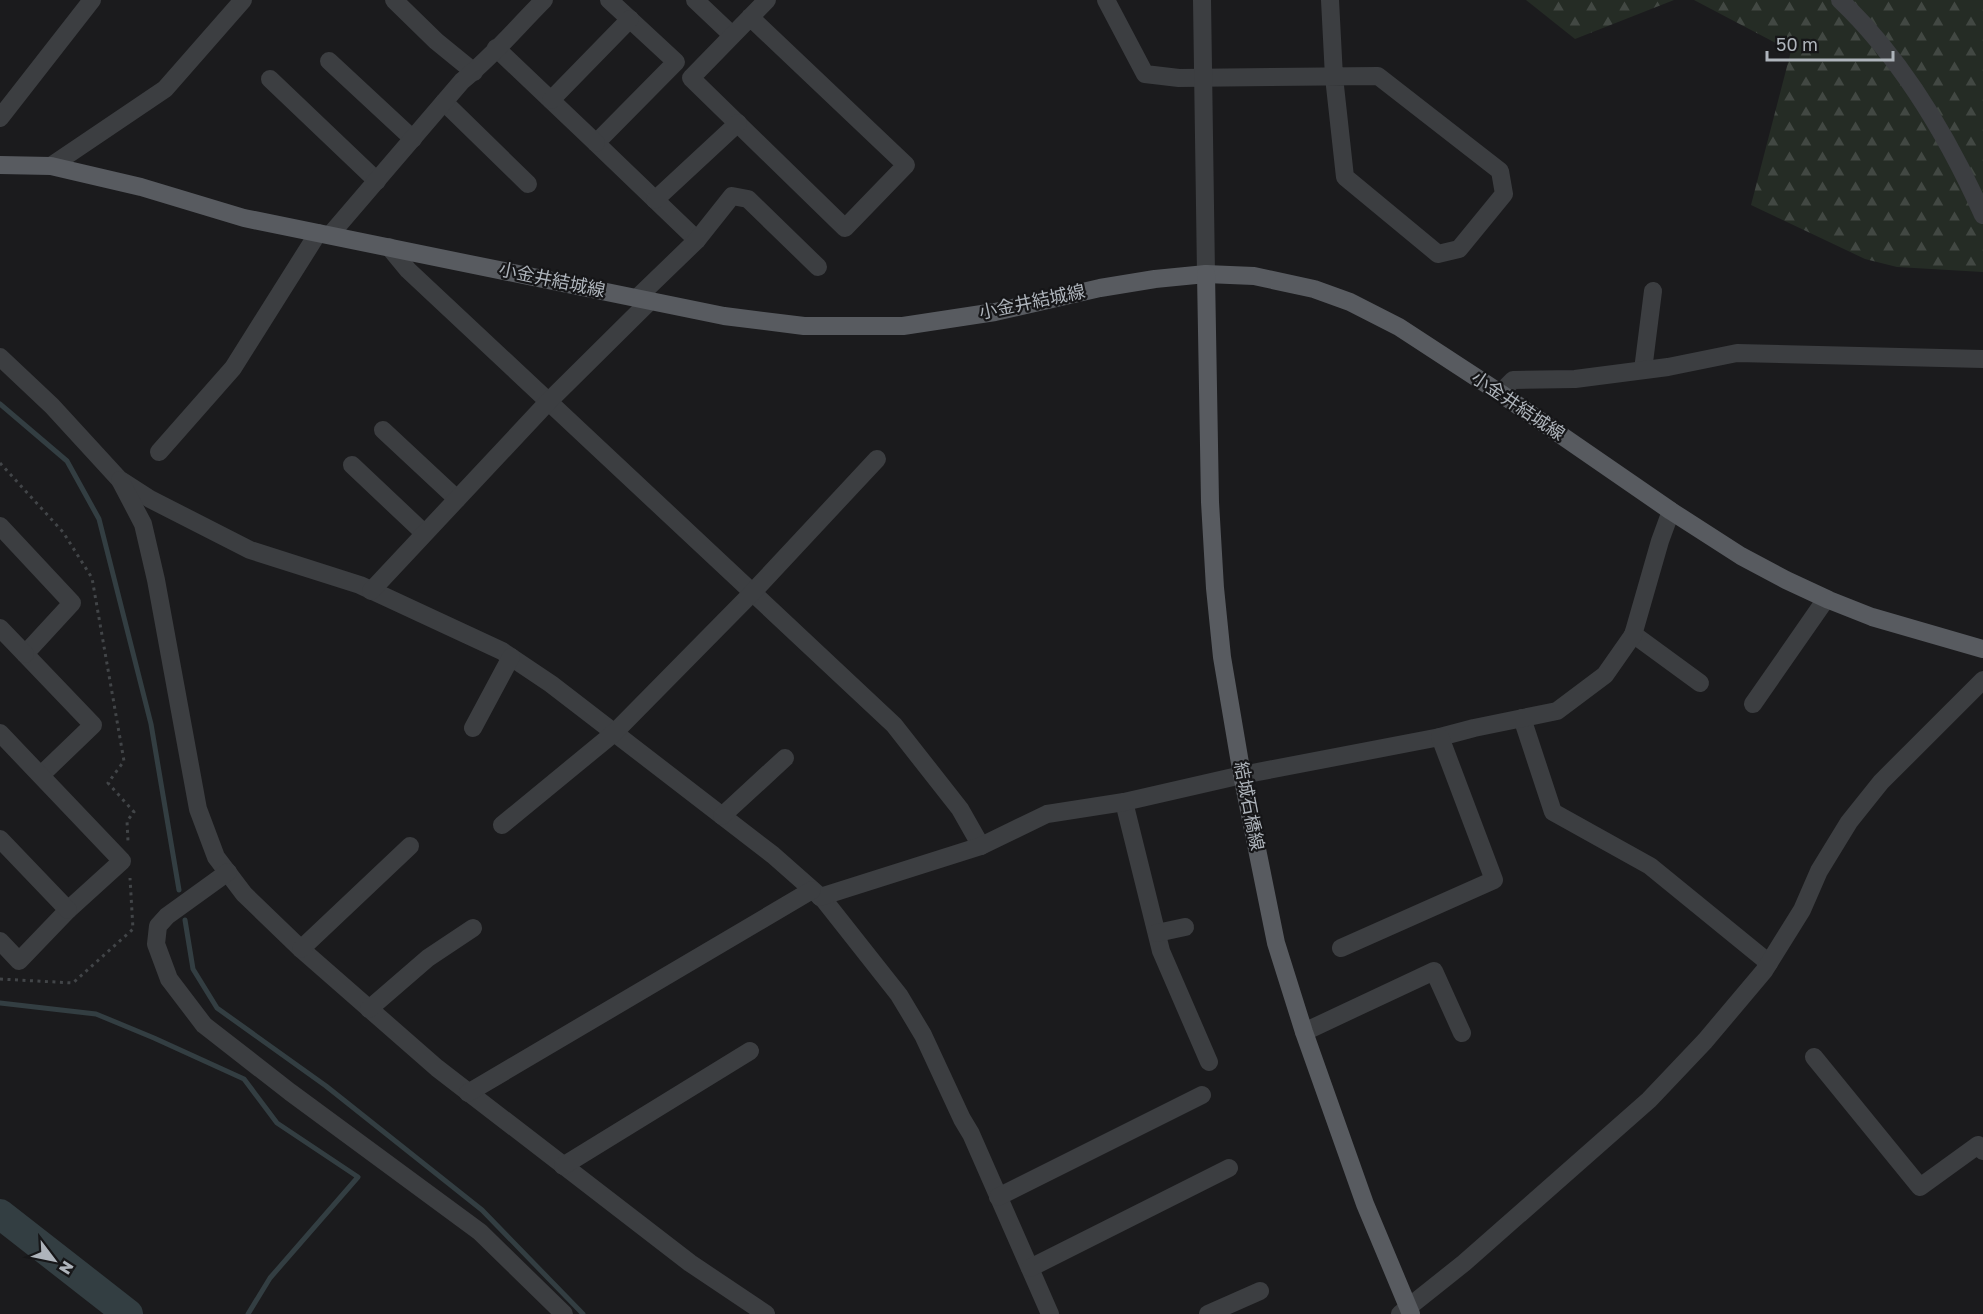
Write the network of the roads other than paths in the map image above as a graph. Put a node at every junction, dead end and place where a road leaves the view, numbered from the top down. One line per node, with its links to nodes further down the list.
1 (92, 0): 23 (street)
2 (243, 0): 28 (street)
3 (394, 0): 17 (street)
4 (544, 0): 15 (street)
5 (609, 0): 13 (street)
6 (695, 0): 14 (street)
7 (767, 0): 12 (street)
8 (1106, 0): 19 (street)
9 (1202, 0): 19 (street)
10 (1330, 0): 18 (street)
11 (1840, 0): 32 (street)
12 (750, 17): 14 (street); 24 (street)
13 (630, 20): 21 (street); 26 (street)
14 (732, 35): 24 (street)
15 (496, 48): 17 (street); 21 (street)
16 (329, 61): 25 (street)
17 (474, 72): 22 (street)
18 (1334, 76): 18 (street); 19 (street)
19 (1203, 78): 37 (street)
20 (270, 79): 29 (street)
21 (551, 100): 26 (street)
22 (444, 102): 25 (street); 30 (street)
23 (0, 118)
24 (738, 123): 31 (street)
25 (413, 139): 29 (street)
26 (596, 143): 31 (street)
27 (0, 165): 28 (main road, 小金井結城線)
28 (51, 166): 33 (main road, 小金井結城線)
29 (377, 181): 33 (street)
30 (528, 184)
31 (655, 200): 34 (street)
32 (1983, 215)
33 (324, 234): 35 (main road, 小金井結城線); 46 (street)
34 (697, 240): 36 (street); 39 (street)
35 (389, 247): 39 (main road, 小金井結城線); 44 (street)
36 (818, 267)
37 (1206, 274): 39 (main road, 小金井結城線); 43 (main road, 小金井結城線); 72 (main road, 結城石橋線)
38 (1653, 291): 42 (street)
39 (644, 299): 44 (street)
40 (0, 357): 49 (street)
41 (1983, 359): 42 (street)
42 (1643, 370): 43 (street)
43 (1500, 393): 51 (main road, 小金井結城線)
44 (548, 402): 50 (street); 55 (street)
45 (383, 429): 50 (street)
46 (159, 452)
47 (877, 459): 55 (street)
48 (352, 465): 53 (street)
49 (119, 478): 54 (street); 79 (street)
50 (457, 499): 53 (street)
51 (1671, 511): 56 (main road, 小金井結城線); 58 (street)
52 (0, 526): 60 (street)
53 (424, 533): 54 (street)
54 (371, 591): 61 (street)
55 (752, 593): 68 (street); 78 (street)
56 (1826, 599): 59 (main road, 小金井結城線); 64 (street)
57 (0, 628): 60 (street)
58 (1633, 634): 63 (street); 65 (street)
59 (1983, 649)
60 (25, 654): 71 (street)
61 (511, 657): 66 (street); 68 (street)
62 (1983, 680): 88 (street)
63 (1700, 683)
64 (1753, 704)
65 (1522, 718): 69 (street); 88 (street)
66 (473, 728)
67 (0, 733): 71 (street)
68 (614, 733): 74 (street); 75 (street)
69 (1440, 737): 72 (street); 86 (street)
70 (785, 758): 74 (street)
71 (41, 775): 81 (street)
72 (1242, 775): 73 (street); 90 (main road, 結城石橋線)
73 (1124, 802): 78 (street); 84 (street)
74 (722, 816): 80 (street)
75 (502, 825)
76 (0, 839): 81 (street)
77 (410, 846): 87 (street)
78 (981, 846): 80 (street)
79 (228, 872): 87 (street); 104 (street)
80 (816, 893): 95 (street); 100 (street)
81 (68, 910): 85 (street)
82 (1185, 927): 84 (street)
83 (473, 928): 89 (street)
84 (1157, 933): 94 (street)
85 (0, 941)
86 (1341, 948)
87 (301, 949): 89 (street)
88 (1769, 963): 103 (street)
89 (369, 1009): 95 (street)
90 (1304, 1032): 91 (street); 103 (main road, 結城石橋線)
91 (1462, 1033)
92 (750, 1051): 98 (street)
93 (1814, 1057): 97 (street)
94 (1209, 1062)
95 (468, 1093): 98 (street)
96 (1202, 1095): 100 (street)
97 (1983, 1152)
98 (563, 1166): 105 (street)
99 (1229, 1168): 101 (street)
100 (998, 1197): 101 (street)
101 (1030, 1268): 106 (street)
102 (1260, 1291): 107 (street)
103 (1406, 1312)
104 (564, 1314)
105 (765, 1314)
106 (1050, 1314)
107 (1208, 1314)

